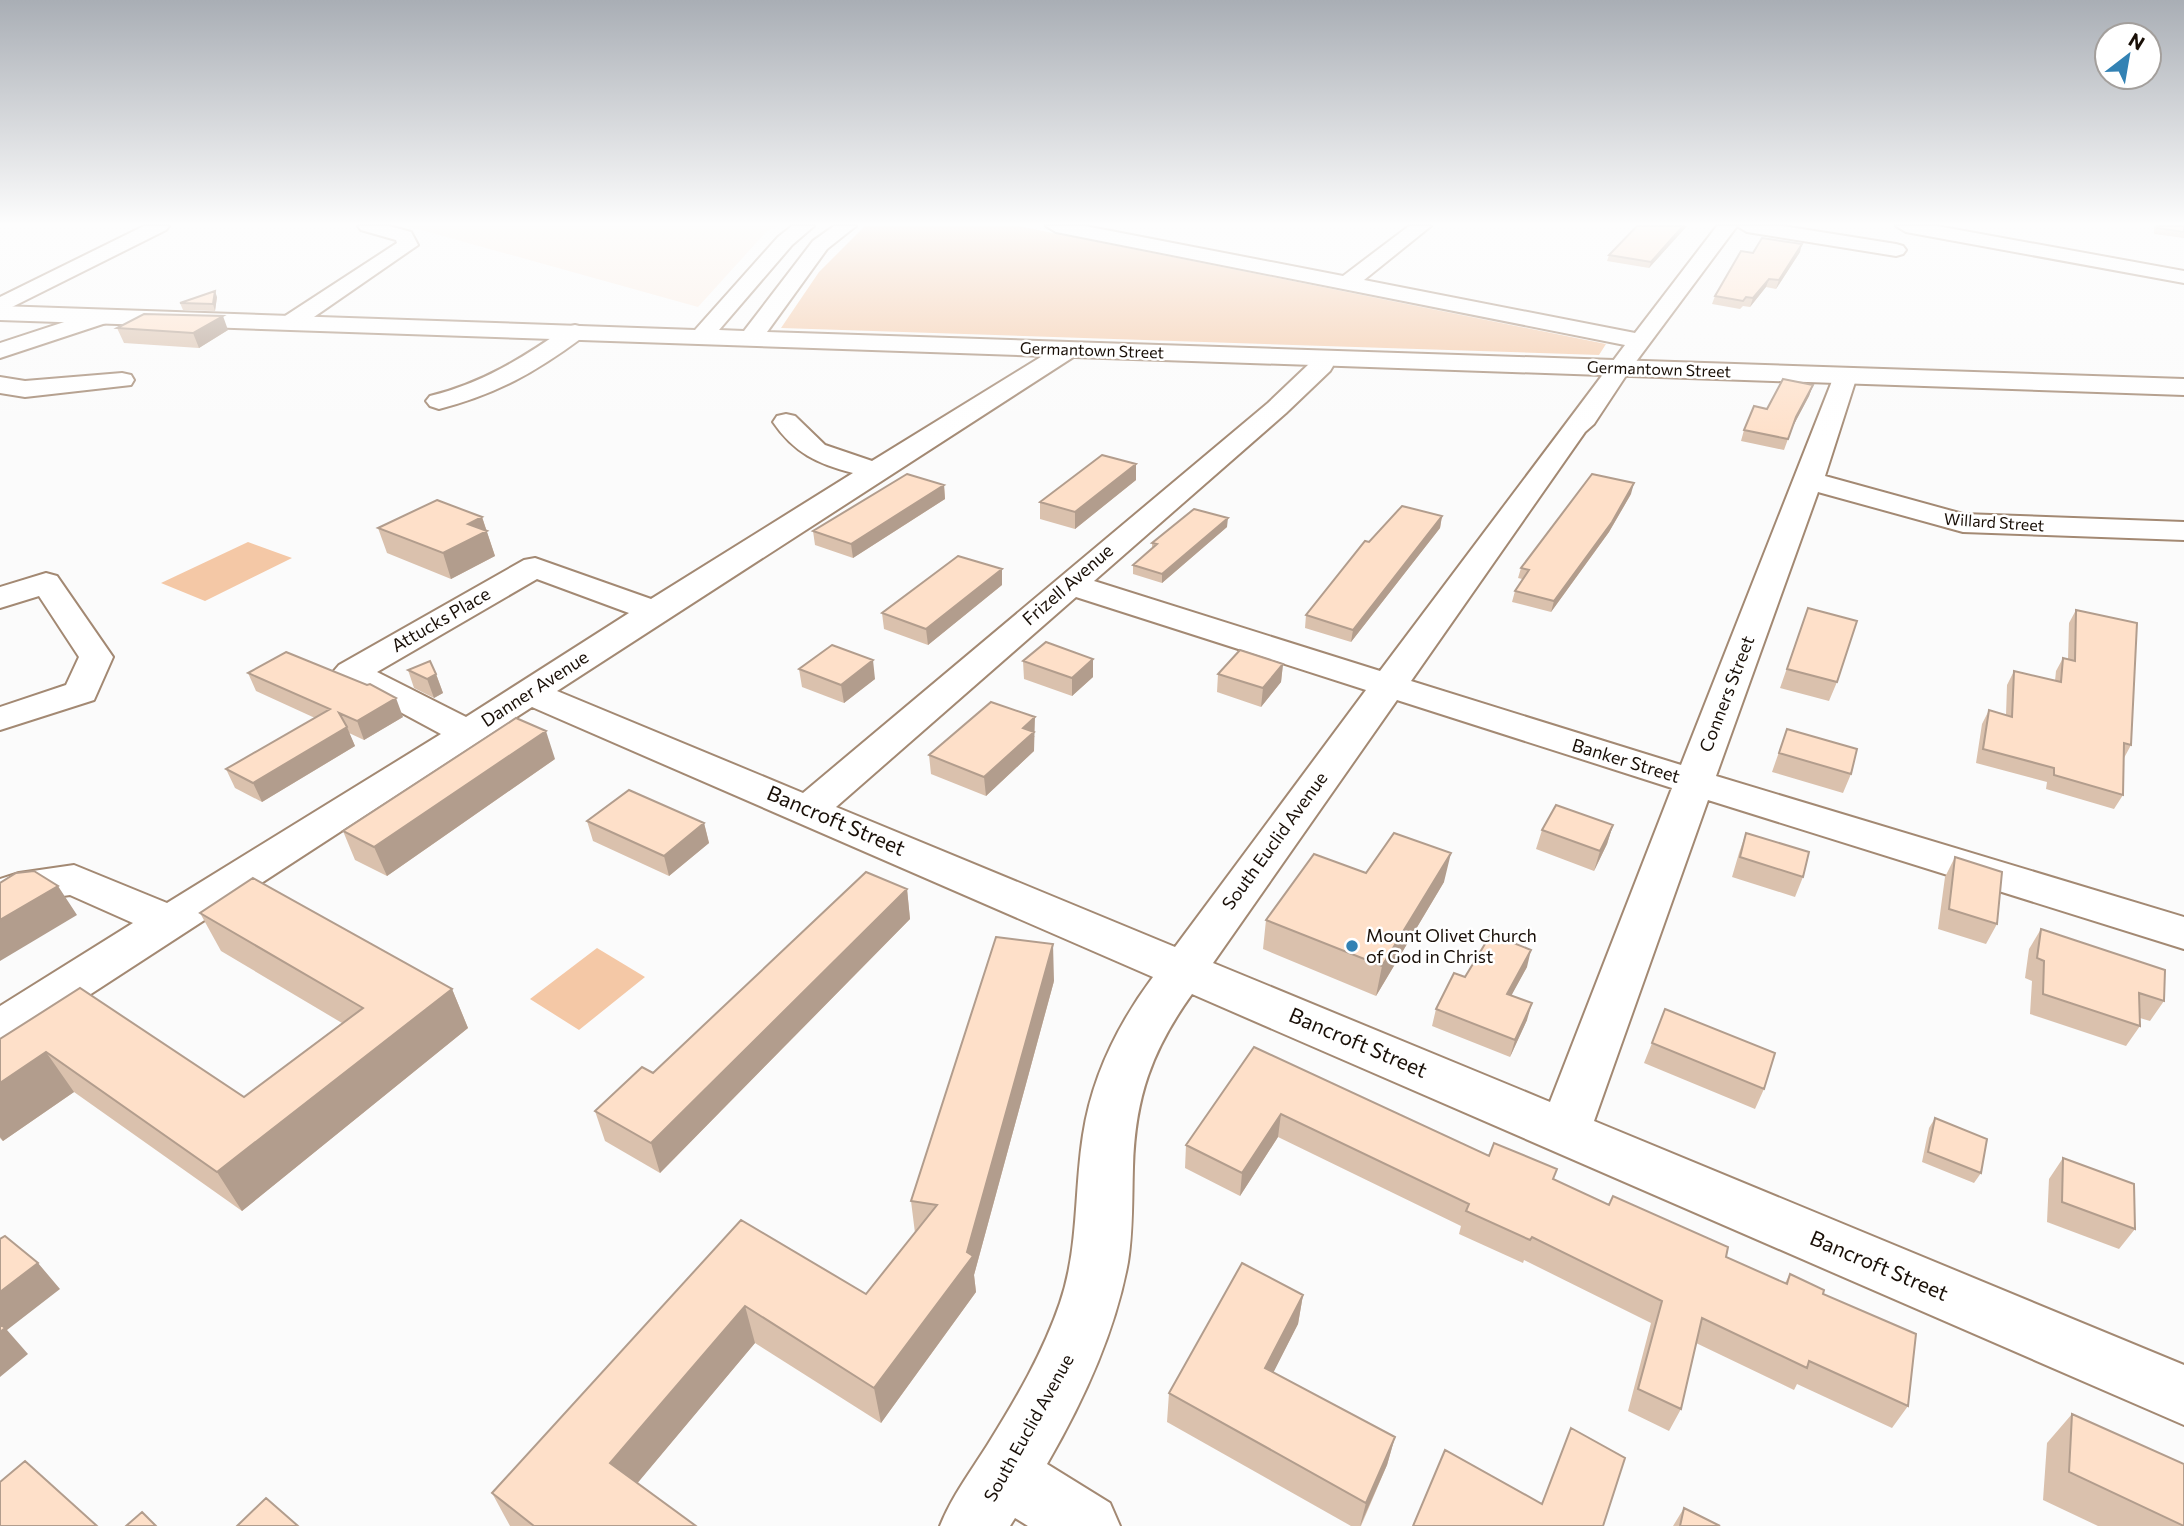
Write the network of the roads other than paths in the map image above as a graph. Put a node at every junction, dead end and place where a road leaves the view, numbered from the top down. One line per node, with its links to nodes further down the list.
1 (17, 297): 7 (main road)
2 (329, 297): 10 (main road)
3 (735, 297): 12 (main road)
4 (781, 297): 13 (main road)
5 (1408, 297): 17 (main road)
6 (1673, 297): 17 (main road, South Euclid Avenue)
7 (0, 306)
8 (0, 313): 9 (main road, Germantown Street)
9 (101, 317): 10 (main road, Germantown Street); 16 (main road)
10 (290, 323): 11 (main road, Germantown Street)
11 (575, 332): 12 (main road, Germantown Street); 24 (main road)
12 (701, 337): 13 (main road, Germantown Street)
13 (751, 338): 14 (main road, Germantown Street)
14 (988, 346): 15 (main road, Germantown Street); 20 (main road)
15 (1070, 349): 18 (main road, Germantown Street); 20 (main road, Danner Avenue)
16 (0, 351)
17 (1630, 354): 18 (main road, Germantown Street); 19 (main road, Germantown Street); 32 (main road, South Euclid Avenue)
18 (1320, 358): 29 (main road, Frizell Avenue)
19 (1845, 376): 23 (main road, Germantown Street); 27 (main road, Conners Street)
20 (1022, 378): 26 (main road, Danner Avenue)
21 (122, 380): 22 (main road)
22 (0, 385)
23 (2184, 387)
24 (439, 401)
25 (786, 422): 26 (main road)
26 (876, 471): 31 (main road, Danner Avenue)
27 (1809, 480): 28 (main road, Willard Street); 36 (main road, Conners Street)
28 (2184, 531)
29 (1069, 584): 32 (main road, Banker Street); 37 (main road, Frizell Avenue)
30 (0, 598): 34 (main road)
31 (654, 611): 33 (main road, Danner Avenue); 35 (main road, Attucks Place)
32 (1388, 686): 36 (main road, Banker Street); 41 (main road, South Euclid Avenue)
33 (531, 693): 35 (main road, Danner Avenue); 37 (main road, Bancroft Street)
34 (0, 719)
35 (468, 733): 39 (main road, Danner Avenue)
36 (1693, 782): 40 (main road, Banker Street); 43 (main road, Conners Street)
37 (808, 809): 41 (main road, Bancroft Street)
38 (0, 897): 39 (main road)
39 (169, 921): 42 (main road, Danner Avenue)
40 (2184, 933)
41 (1183, 970): 43 (main road, Bancroft Street); 45 (main road, South Euclid Avenue)
42 (0, 1029)
43 (1564, 1130): 44 (main road, Bancroft Street)
44 (2184, 1395)
45 (989, 1500): 46 (main road)
46 (1087, 1526)

